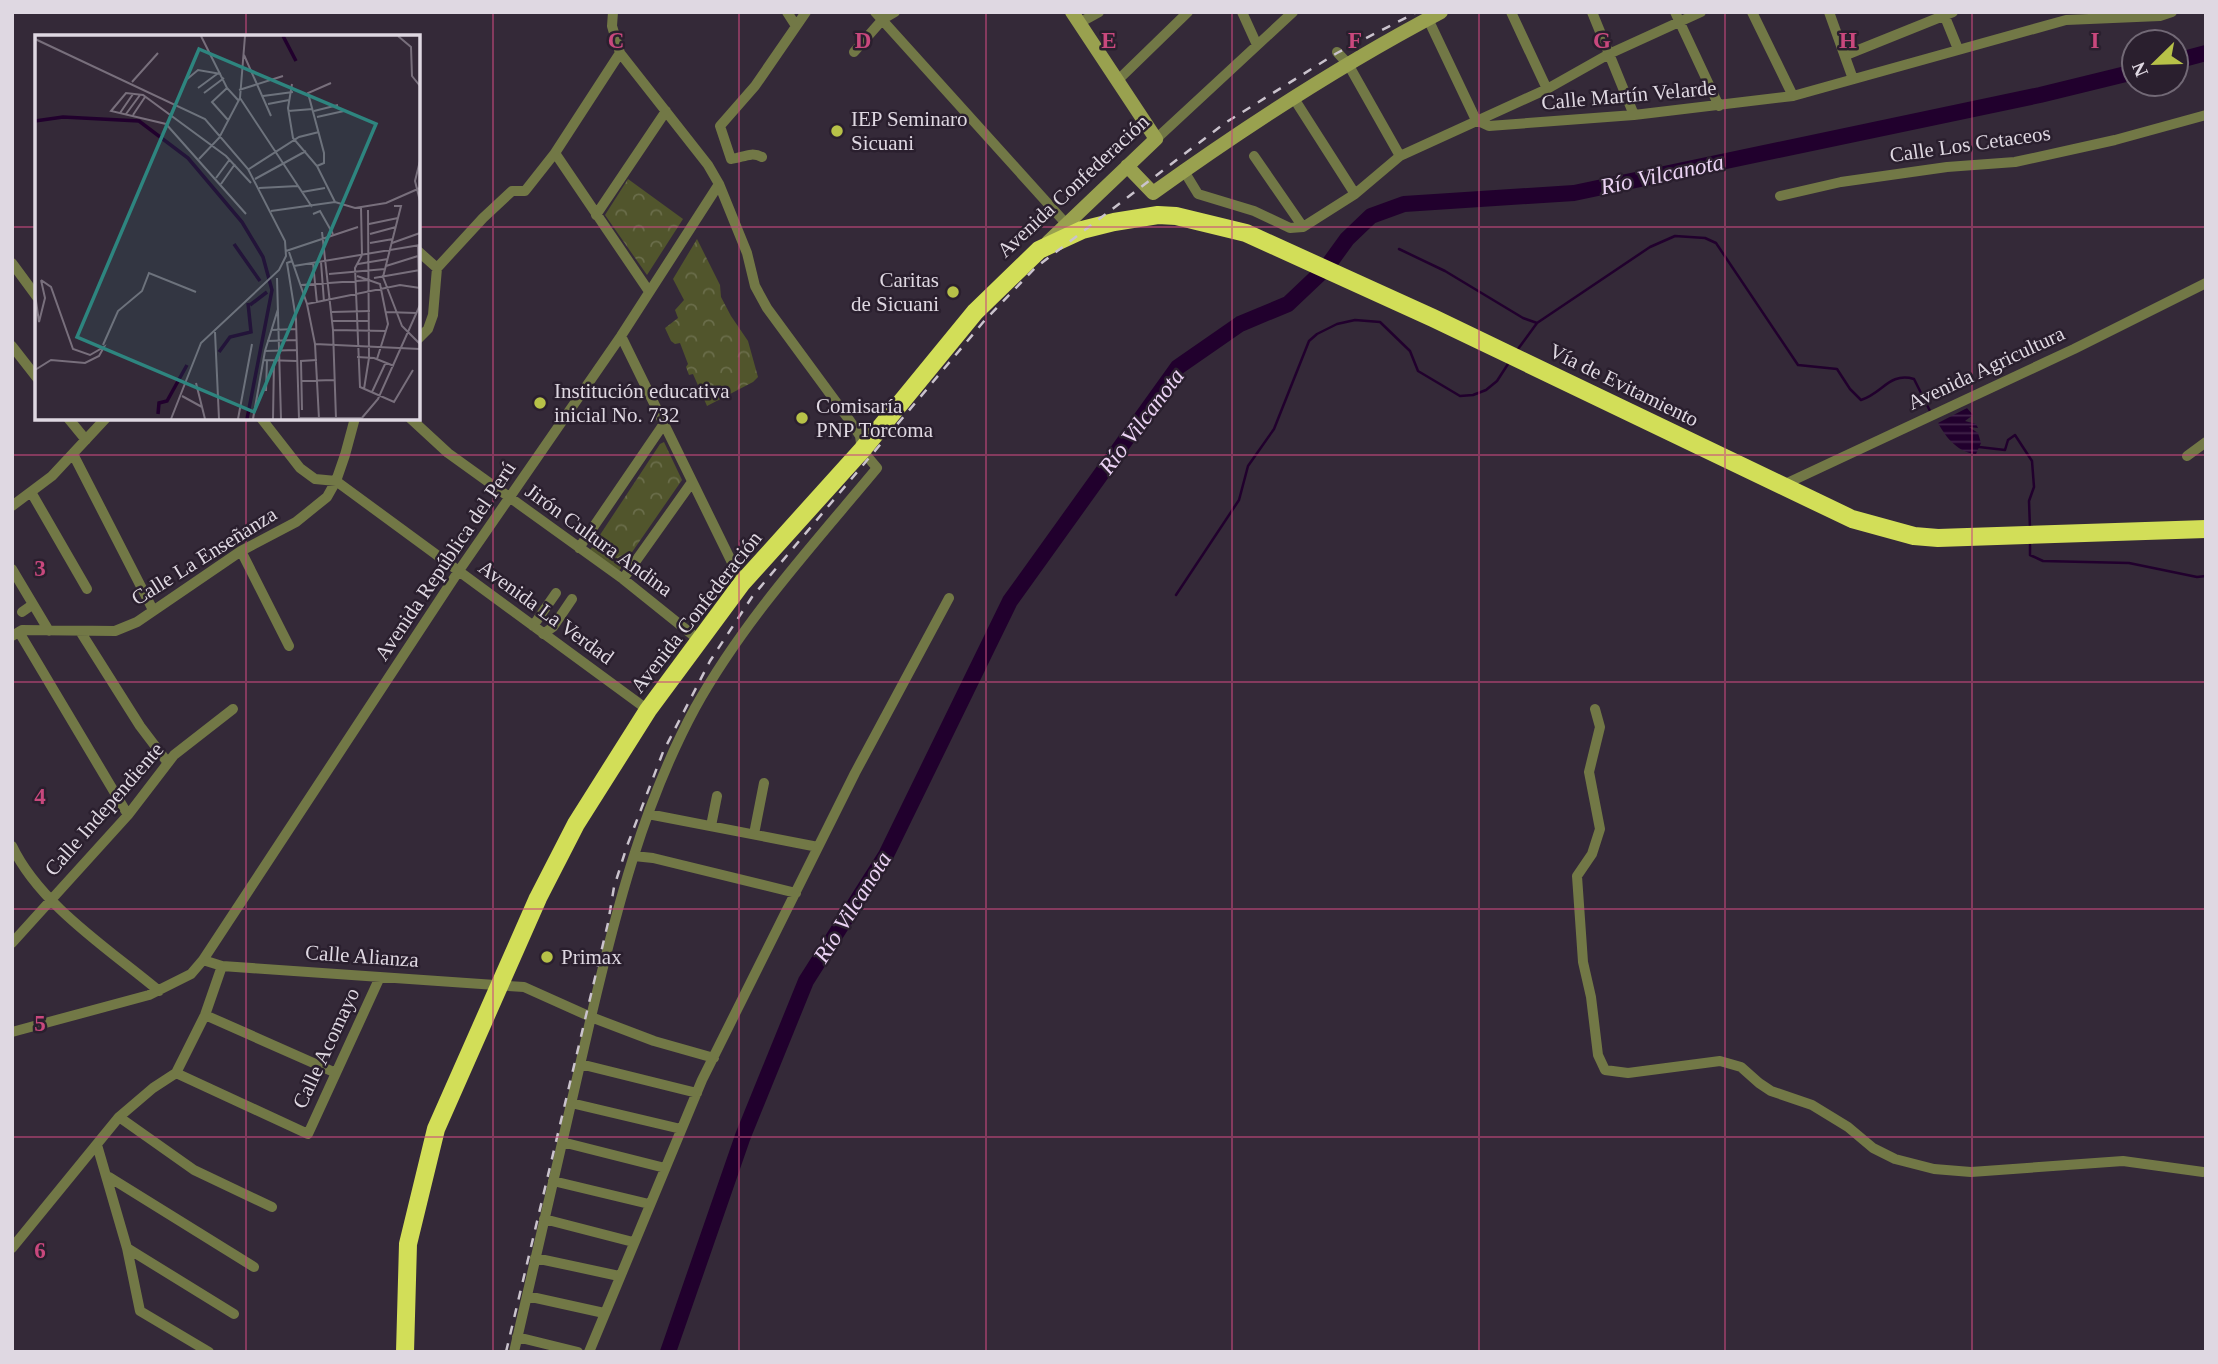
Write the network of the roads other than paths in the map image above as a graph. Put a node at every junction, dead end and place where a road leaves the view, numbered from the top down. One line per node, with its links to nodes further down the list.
1 (613, 12): 27 (street)
2 (787, 12): 22 (street)
3 (806, 12): 22 (street)
4 (895, 12): 17 (street)
5 (1099, 12): 21 (street)
6 (1188, 12): 32 (street)
7 (1242, 12): 23 (street)
8 (1293, 12): 23 (street, Avenida Confederación)
9 (1511, 12): 33 (street)
10 (1592, 12): 28 (street)
11 (1701, 12): 20 (street)
12 (1752, 12): 34 (street)
13 (1829, 12): 29 (street)
14 (2172, 12): 16 (street, Calle Martín Velarde)
15 (1947, 13): 24 (street); 29 (street)
16 (2120, 14): 19 (street, Calle Martín Velarde)
17 (879, 16): 25 (street); 55 (street)
18 (1434, 16): 30 (street); 40 (street)
19 (2064, 16): 24 (street, Calle Martín Velarde)
20 (1678, 17): 28 (street); 36 (street)
21 (1076, 18): 32 (street)
22 (796, 26): 45 (street)
23 (1257, 45): 41 (street, Avenida Confederación)
24 (1958, 49): 31 (street, Calle Martín Velarde)
25 (854, 52)
26 (1337, 52): 30 (street)
27 (620, 53): 37 (street); 42 (street)
28 (1609, 54): 33 (street); 38 (street)
29 (1846, 55): 31 (street)
30 (1348, 64): 35 (street); 44 (street)
31 (1853, 79): 34 (street, Calle Martín Velarde)
32 (1117, 81): 41 (street)
33 (1547, 89): 40 (street)
34 (1793, 96): 36 (street, Calle Martín Velarde)
35 (1293, 97): 47 (street); 50 (street)
36 (1719, 106): 38 (street, Calle Martín Velarde)
37 (666, 111): 48 (street); 52 (street)
38 (1634, 115): 40 (street, Calle Martín Velarde)
39 (2206, 115): 51 (street, Calle Los Cetaceos)
40 (1476, 120): 44 (street)
41 (1156, 139): 46 (street, Avenida Confederación)
42 (555, 153): 52 (street); 59 (street)
43 (1254, 156): 54 (street)
44 (1399, 156): 50 (street)
45 (762, 157)
46 (1127, 166): 49 (street); 55 (street, Avenida Confederación)
47 (1184, 171): 49 (street); 54 (street)
48 (719, 184): 61 (street, Avenida República del Perú); 75 (street)
49 (1153, 193): 53 (street)
50 (1355, 194): 54 (street)
51 (1780, 196)
52 (596, 215): 61 (street)
53 (1158, 215): 55 (highway, Vía de Evitamiento); 80 (highway, Vía de Evitamiento)
54 (1303, 228)
55 (1071, 229): 56 (highway, Vía de Evitamiento)
56 (1039, 250): 75 (highway, Avenida Confederación)
57 (420, 253): 59 (street)
58 (12, 263): 62 (street)
59 (438, 268): 64 (street)
60 (2206, 283): 80 (street, Avenida Agricultura)
61 (648, 290): 63 (street, Avenida República del Perú)
62 (35, 294)
63 (621, 336): 72 (street); 82 (street, Avenida República del Perú)
64 (420, 337)
65 (12, 345): 66 (street)
66 (35, 375)
67 (70, 420): 73 (street)
68 (104, 420): 73 (street)
69 (263, 420): 78 (street, Avenida La Verdad)
70 (354, 420): 78 (street, Calle La Enseñanza)
71 (412, 420): 82 (street, Jirón Cultura Andina)
72 (663, 425): 79 (street); 85 (street)
73 (86, 440): 76 (street)
74 (2206, 442): 77 (street)
75 (862, 450): 90 (highway, Avenida Confederación); 112 (street)
76 (73, 454): 81 (street); 97 (street)
77 (2188, 456)
78 (336, 481): 86 (street, Calle La Enseñanza); 88 (street, Avenida La Verdad)
79 (692, 482): 89 (street); 90 (street)
80 (1781, 486): 84 (highway, Vía de Evitamiento)
81 (32, 492): 83 (street); 92 (street)
82 (510, 499): 85 (street, Jirón Cultura Andina); 88 (street, Avenida República del Perú)
83 (12, 506)
84 (2206, 529)
85 (579, 548): 89 (street, Jirón Cultura Andina)
86 (241, 551): 97 (street, Calle La Enseñanza); 105 (street)
87 (12, 569): 91 (street)
88 (458, 572): 99 (street, Avenida La Verdad); 122 (street, Avenida República del Perú)
89 (623, 579): 104 (street, Jirón Cultura Andina)
90 (742, 583): 104 (highway, Avenida Confederación)
91 (16, 584): 96 (street)
92 (87, 589)
93 (556, 593): 99 (street)
94 (949, 598): 117 (street)
95 (572, 599): 103 (street)
96 (32, 605): 98 (street); 101 (street)
97 (153, 610): 102 (street, Calle La Enseñanza)
98 (22, 612)
99 (533, 626): 103 (street, Avenida La Verdad)
100 (16, 631): 101 (street, Calle La Enseñanza); 113 (street)
101 (49, 631): 102 (street, Calle La Enseñanza)
102 (80, 631): 109 (street)
103 (543, 634): 108 (street, Avenida La Verdad)
104 (699, 640): 108 (highway, Avenida Confederación)
105 (289, 646)
106 (233, 709): 109 (street, Calle Independiente)
107 (1595, 709): 141 (street)
108 (648, 710): 125 (highway, Avenida Confederación)
109 (168, 763): 113 (street, Calle Independiente)
110 (764, 783): 115 (street)
111 (717, 796): 114 (street)
112 (648, 814): 114 (street); 118 (street)
113 (128, 815): 120 (street, Calle Independiente)
114 (711, 826): 115 (street)
115 (754, 834): 117 (street)
116 (12, 846): 120 (street)
117 (818, 847): 119 (street)
118 (634, 856): 119 (street); 128 (street)
119 (796, 892): 130 (street)
120 (50, 900): 121 (street, Calle Independiente); 126 (street)
121 (12, 943)
122 (204, 960): 123 (street, Calle Alianza); 126 (street)
123 (222, 966): 124 (street, Calle Alianza); 127 (street)
124 (380, 977): 125 (street, Calle Alianza); 133 (street, Calle Acomayo)
125 (501, 985): 128 (street, Calle Alianza); 158 (highway, Avenida Confederación)
126 (159, 991): 129 (street)
127 (205, 1015): 132 (street); 133 (street)
128 (591, 1017): 130 (street, Calle Alianza); 131 (street)
129 (12, 1032)
130 (714, 1058): 134 (street)
131 (580, 1064): 134 (street); 135 (street)
132 (176, 1073): 133 (street, Calle Acomayo); 136 (street)
133 (336, 1073)
134 (697, 1093): 137 (street)
135 (571, 1103): 137 (street); 138 (street)
136 (119, 1118): 139 (street); 145 (street)
137 (681, 1129): 140 (street)
138 (562, 1142): 140 (street); 143 (street)
139 (97, 1144): 142 (street); 148 (street)
140 (665, 1168): 144 (street)
141 (2205, 1172)
142 (108, 1177): 149 (street); 151 (street)
143 (553, 1181): 144 (street); 146 (street)
144 (649, 1204): 147 (street)
145 (272, 1207)
146 (544, 1219): 147 (street); 150 (street)
147 (634, 1242): 152 (street)
148 (12, 1248)
149 (127, 1248): 155 (street); 157 (street)
150 (535, 1258): 152 (street); 153 (street)
151 (254, 1267)
152 (619, 1276): 154 (street)
153 (527, 1296): 154 (street); 156 (street)
154 (604, 1313): 161 (street)
155 (234, 1314)
156 (517, 1338): 159 (street); 160 (street)
157 (209, 1352)
158 (405, 1352)
159 (514, 1352)
160 (578, 1352)
161 (589, 1352)

